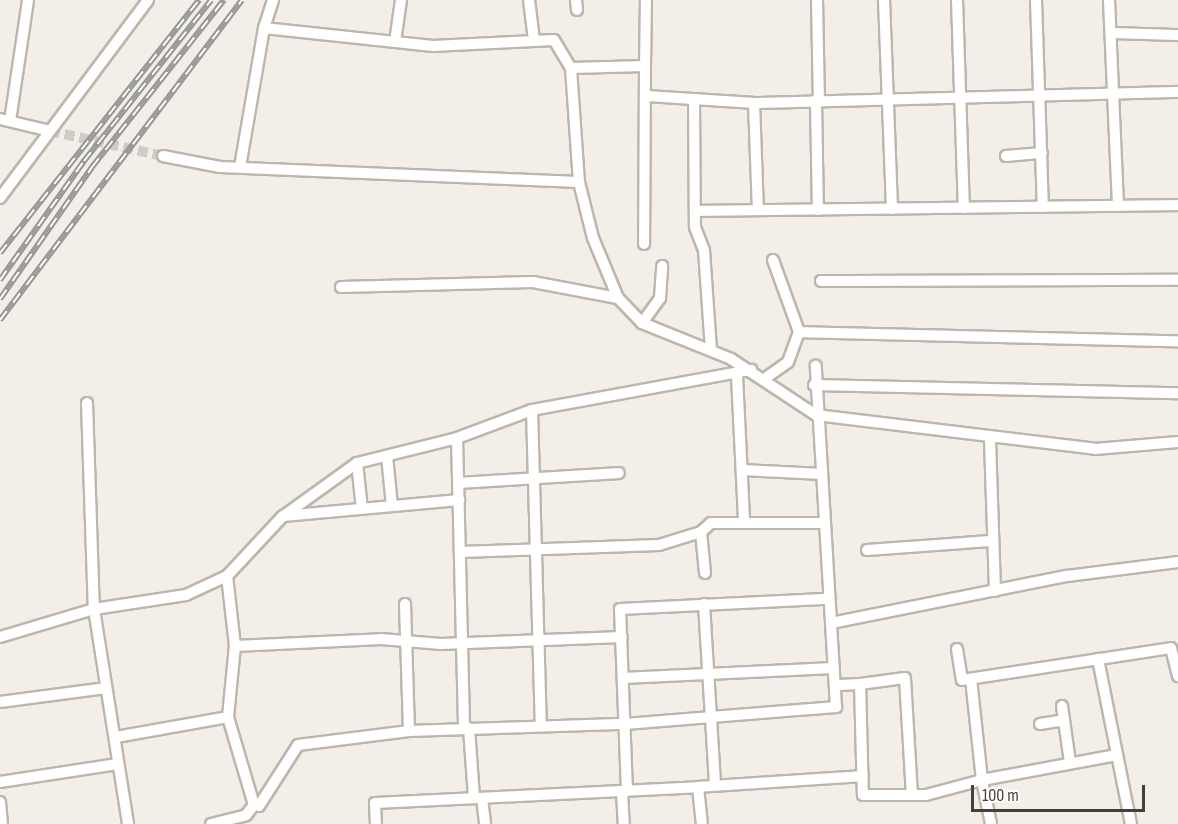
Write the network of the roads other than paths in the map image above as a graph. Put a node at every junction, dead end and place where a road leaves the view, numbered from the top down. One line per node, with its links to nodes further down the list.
1 (28, 0): 28 (street)
2 (148, 0): 29 (street)
3 (273, 0): 12 (street)
4 (401, 0): 16 (street)
5 (529, 0): 15 (street)
6 (646, 0): 18 (street)
7 (817, 0): 26 (street)
8 (884, 0): 24 (street)
9 (957, 0): 23 (street)
10 (1036, 0): 21 (street)
11 (1109, 0): 13 (street)
12 (264, 28): 16 (street); 33 (street)
13 (1111, 33): 14 (street); 20 (street)
14 (1178, 35)
15 (534, 40): 16 (street); 17 (street)
16 (395, 42)
17 (571, 68): 18 (street); 34 (street)
18 (645, 68): 22 (street)
19 (1178, 92): 20 (street)
20 (1113, 93): 21 (street); 37 (street)
21 (1040, 94): 23 (street); 30 (street)
22 (648, 96): 25 (street); 44 (street)
23 (961, 96): 24 (street); 39 (street)
24 (886, 97): 26 (street); 40 (street)
25 (694, 99): 27 (street); 43 (street)
26 (818, 100): 27 (street); 42 (street)
27 (754, 103): 41 (street)
28 (5, 120): 29 (street)
29 (50, 131): 35 (street)
30 (1042, 153): 32 (street); 38 (street)
31 (163, 156): 33 (street)
32 (1006, 156)
33 (240, 167): 34 (street)
34 (579, 182): 50 (street)
35 (0, 198)
36 (1178, 204): 37 (street)
37 (1118, 206): 38 (street)
38 (1043, 207): 39 (street)
39 (964, 208): 40 (street)
40 (891, 209): 42 (street)
41 (758, 210): 42 (street); 43 (street)
42 (818, 210)
43 (695, 211): 54 (street)
44 (644, 244)
45 (773, 260): 52 (street)
46 (662, 266): 51 (street)
47 (1178, 280): 48 (street)
48 (821, 281)
49 (341, 287): 50 (street)
50 (618, 298): 51 (street)
51 (642, 323): 54 (street)
52 (799, 332): 53 (street); 58 (street)
53 (1178, 341)
54 (711, 350): 56 (street)
55 (816, 366): 59 (street)
56 (751, 370): 57 (street); 58 (street)
57 (737, 376): 62 (street); 69 (street)
58 (764, 379): 63 (street)
59 (814, 385): 60 (street); 63 (street)
60 (1178, 393)
61 (87, 403): 92 (street)
62 (532, 410): 64 (street); 72 (street)
63 (816, 416): 65 (street); 71 (street)
64 (457, 438): 67 (street); 73 (street)
65 (990, 440): 66 (street); 81 (street)
66 (1178, 442)
67 (387, 456): 68 (street); 75 (street)
68 (357, 463): 76 (street); 77 (street)
69 (742, 470): 71 (street); 78 (street)
70 (619, 473): 72 (street)
71 (822, 474): 79 (street)
72 (532, 477): 73 (street); 82 (street)
73 (459, 483): 74 (street)
74 (459, 500): 75 (street); 84 (street)
75 (392, 506): 76 (street)
76 (362, 509): 77 (street)
77 (282, 516): 87 (street)
78 (744, 520): 79 (street); 80 (street)
79 (822, 523): 89 (street)
80 (701, 532): 82 (street); 86 (street)
81 (990, 541): 83 (street); 88 (street)
82 (533, 549): 84 (street); 96 (street)
83 (867, 550)
84 (460, 552): 98 (street)
85 (1178, 562): 88 (street)
86 (705, 573)
87 (227, 576): 92 (street); 99 (street)
88 (995, 591): 93 (street)
89 (828, 599): 91 (street); 93 (street)
90 (405, 604): 97 (street)
91 (704, 604): 95 (street); 104 (street)
92 (94, 609): 94 (street); 109 (street)
93 (831, 623): 102 (street)
94 (0, 637)
95 (621, 637): 96 (street); 105 (street)
96 (536, 639): 98 (street); 117 (street)
97 (407, 642): 98 (street); 99 (street); 119 (street)
98 (463, 643): 118 (street)
99 (235, 646): 112 (street)
100 (957, 649): 106 (street)
101 (1098, 659): 103 (street); 106 (street); 121 (street)
102 (834, 669): 104 (street); 108 (street)
103 (1178, 676)
104 (708, 677): 105 (street); 113 (street)
105 (623, 678): 115 (street)
106 (971, 679): 125 (street)
107 (860, 684): 108 (street); 124 (street); 130 (street)
108 (838, 685): 113 (street)
109 (106, 688): 110 (street); 120 (street)
110 (0, 702)
111 (1062, 706): 114 (street)
112 (228, 717): 120 (street); 136 (street)
113 (712, 718): 115 (street); 127 (street)
114 (1064, 720): 116 (street); 122 (street)
115 (625, 724): 117 (street); 129 (street)
116 (1040, 724)
117 (541, 726): 118 (street)
118 (466, 729): 119 (street); 131 (street)
119 (409, 730): 133 (street)
120 (116, 737): 123 (street)
121 (1117, 755): 122 (street); 142 (street)
122 (1070, 762): 125 (street)
123 (118, 764): 126 (street); 135 (street)
124 (862, 776): 127 (street); 130 (street)
125 (982, 780): 130 (street); 141 (street)
126 (0, 782)
127 (715, 786): 128 (street)
128 (698, 787): 129 (street); 140 (street)
129 (625, 791): 131 (street); 139 (street)
130 (912, 795)
131 (478, 798): 137 (street); 138 (street)
132 (0, 802): 134 (street)
133 (259, 806)
134 (2, 824)
135 (128, 824)
136 (211, 824)
137 (376, 824)
138 (484, 824)
139 (624, 824)
140 (702, 824)
141 (991, 824)
142 (1131, 824)

